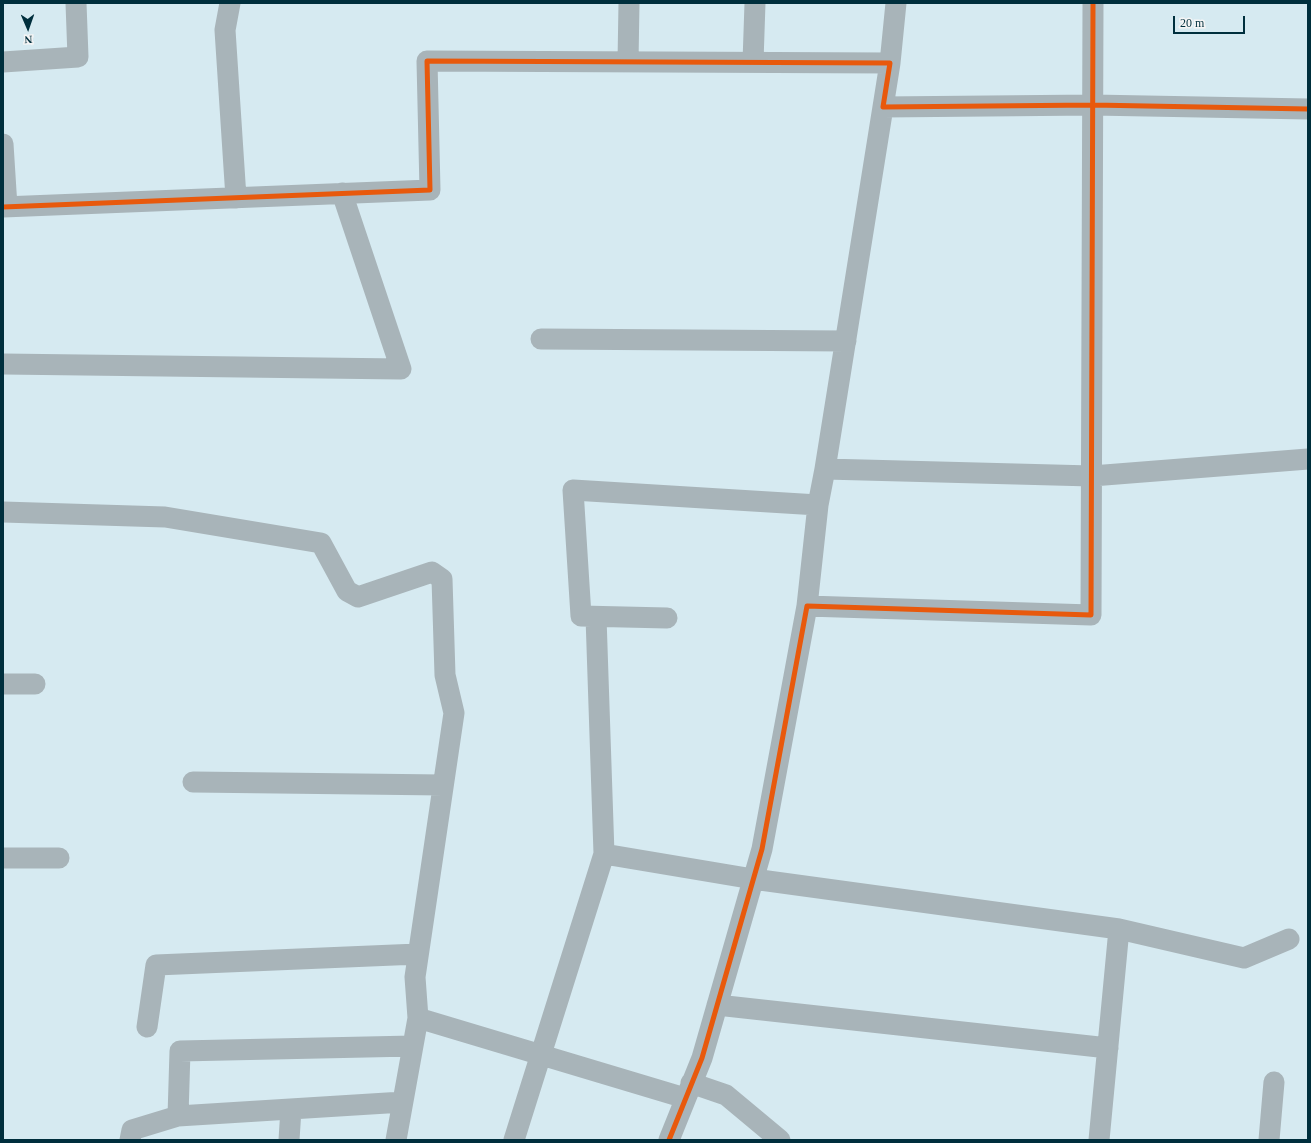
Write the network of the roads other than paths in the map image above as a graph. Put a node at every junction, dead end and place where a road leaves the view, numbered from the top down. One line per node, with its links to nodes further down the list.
1 (76, 3): 7 (street)
2 (230, 3): 16 (street)
3 (629, 3): 8 (street)
4 (754, 3): 9 (street)
5 (896, 3): 10 (street)
6 (1093, 3): 11 (street)
7 (3, 62)
8 (628, 62): 9 (street); 15 (street)
9 (753, 62): 10 (street)
10 (890, 63): 12 (street)
11 (1093, 105): 12 (street); 13 (street); 23 (street)
12 (883, 107): 19 (street)
13 (1308, 109)
14 (3, 144): 17 (street)
15 (342, 193): 16 (street); 20 (street)
16 (236, 198): 17 (street)
17 (5, 207)
18 (541, 339): 19 (street)
19 (846, 341): 22 (street)
20 (3, 364)
21 (1308, 459): 23 (street)
22 (826, 469): 23 (street); 24 (street)
23 (1092, 476): 26 (street)
24 (818, 505): 26 (street); 27 (street)
25 (3, 512): 32 (street)
26 (807, 606): 36 (street)
27 (596, 617): 28 (street); 33 (street)
28 (667, 618)
29 (3, 684): 30 (street)
30 (35, 684)
31 (193, 782): 32 (street)
32 (443, 785): 39 (street)
33 (604, 854): 36 (street); 45 (street)
34 (3, 858): 35 (street)
35 (59, 858)
36 (753, 880): 37 (street); 40 (street)
37 (1119, 929): 38 (street); 44 (street)
38 (1289, 939)
39 (418, 954): 41 (street); 42 (street)
40 (717, 1005): 44 (street); 47 (street)
41 (418, 1018): 43 (street); 45 (street)
42 (147, 1027)
43 (413, 1046): 48 (street); 50 (street)
44 (1108, 1048): 57 (street)
45 (541, 1054): 47 (street); 54 (street)
46 (1274, 1082): 58 (street)
47 (688, 1091): 55 (street); 56 (street)
48 (403, 1102): 49 (street); 53 (street)
49 (291, 1109): 50 (street); 52 (street)
50 (178, 1116): 51 (street)
51 (130, 1140)
52 (289, 1140)
53 (396, 1140)
54 (514, 1140)
55 (669, 1140)
56 (780, 1140)
57 (1099, 1140)
58 (1269, 1140)

